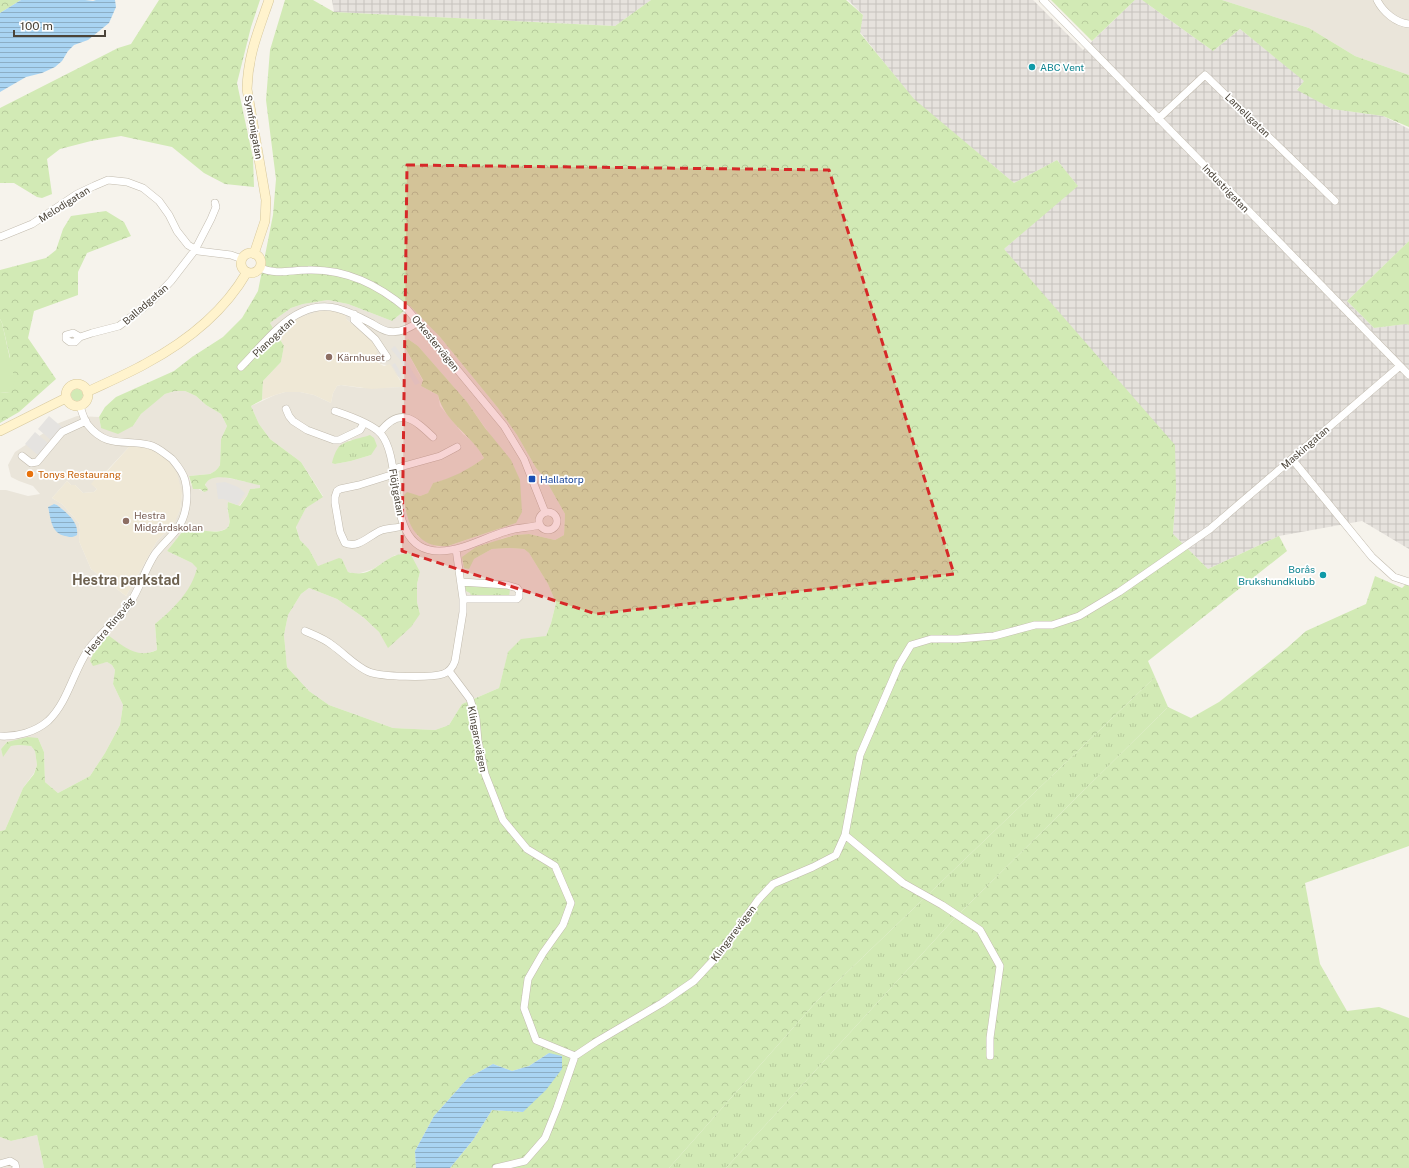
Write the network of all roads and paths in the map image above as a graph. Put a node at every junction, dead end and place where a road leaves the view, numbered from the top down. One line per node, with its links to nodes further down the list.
1 (269, 0): 10 (street, Symfonigatan)
2 (1043, 0): 5 (street, Industrigatan)
3 (1377, 0): 4 (street)
4 (1409, 24)
5 (1158, 118): 6 (street, Lamellgatan); 18 (street, Industrigatan)
6 (1335, 201)
7 (215, 203): 9 (street, Balladgatan)
8 (0, 237): 9 (street, Melodigatan)
9 (195, 250): 11 (street); 16 (street, Balladgatan)
10 (254, 254): 11 (street); 12 (street)
11 (242, 259): 13 (street)
12 (260, 268): 13 (street); 15 (street, Orkestervägen)
13 (247, 272): 21 (street)
14 (354, 314): 15 (street, Pianogatan); 17 (street); 19 (street, Pianogatan)
15 (418, 322): 35 (street, Orkestervägen)
16 (80, 338)
17 (388, 358)
18 (1400, 366): 20 (street, Industrigatan); 33 (street, Maskingatan)
19 (241, 367)
20 (1409, 375)
21 (87, 392): 22 (street); 23 (street)
22 (66, 398): 23 (street); 28 (street)
23 (80, 406): 26 (street, Hestra Ringväg)
24 (286, 409): 27 (street)
25 (335, 411): 27 (street)
26 (86, 422): 32 (street); 44 (street, Hestra Ringväg)
27 (364, 423): 29 (street)
28 (0, 431)
29 (380, 432): 30 (street); 34 (street, Flöjtgatan)
30 (433, 437)
31 (457, 447): 34 (street)
32 (22, 456)
33 (1292, 459): 40 (street); 45 (street, Maskingatan)
34 (393, 471): 37 (street, Flöjtgatan); 37 (street)
35 (545, 512): 36 (street); 36 (street)
36 (540, 525): 38 (street, Flöjtgatan)
37 (404, 526): 38 (street, Flöjtgatan)
38 (456, 549): 39 (street)
39 (461, 582): 41 (street); 41 (street)
40 (1409, 582)
41 (463, 599): 43 (street)
42 (305, 631): 43 (street)
43 (449, 671): 46 (street, Klingarevägen)
44 (0, 736)
45 (845, 835): 46 (street, Klingarevägen); 47 (street)
46 (575, 1056): 50 (street)
47 (990, 1056)
48 (0, 1164): 49 (street)
49 (16, 1168)
50 (496, 1168)

